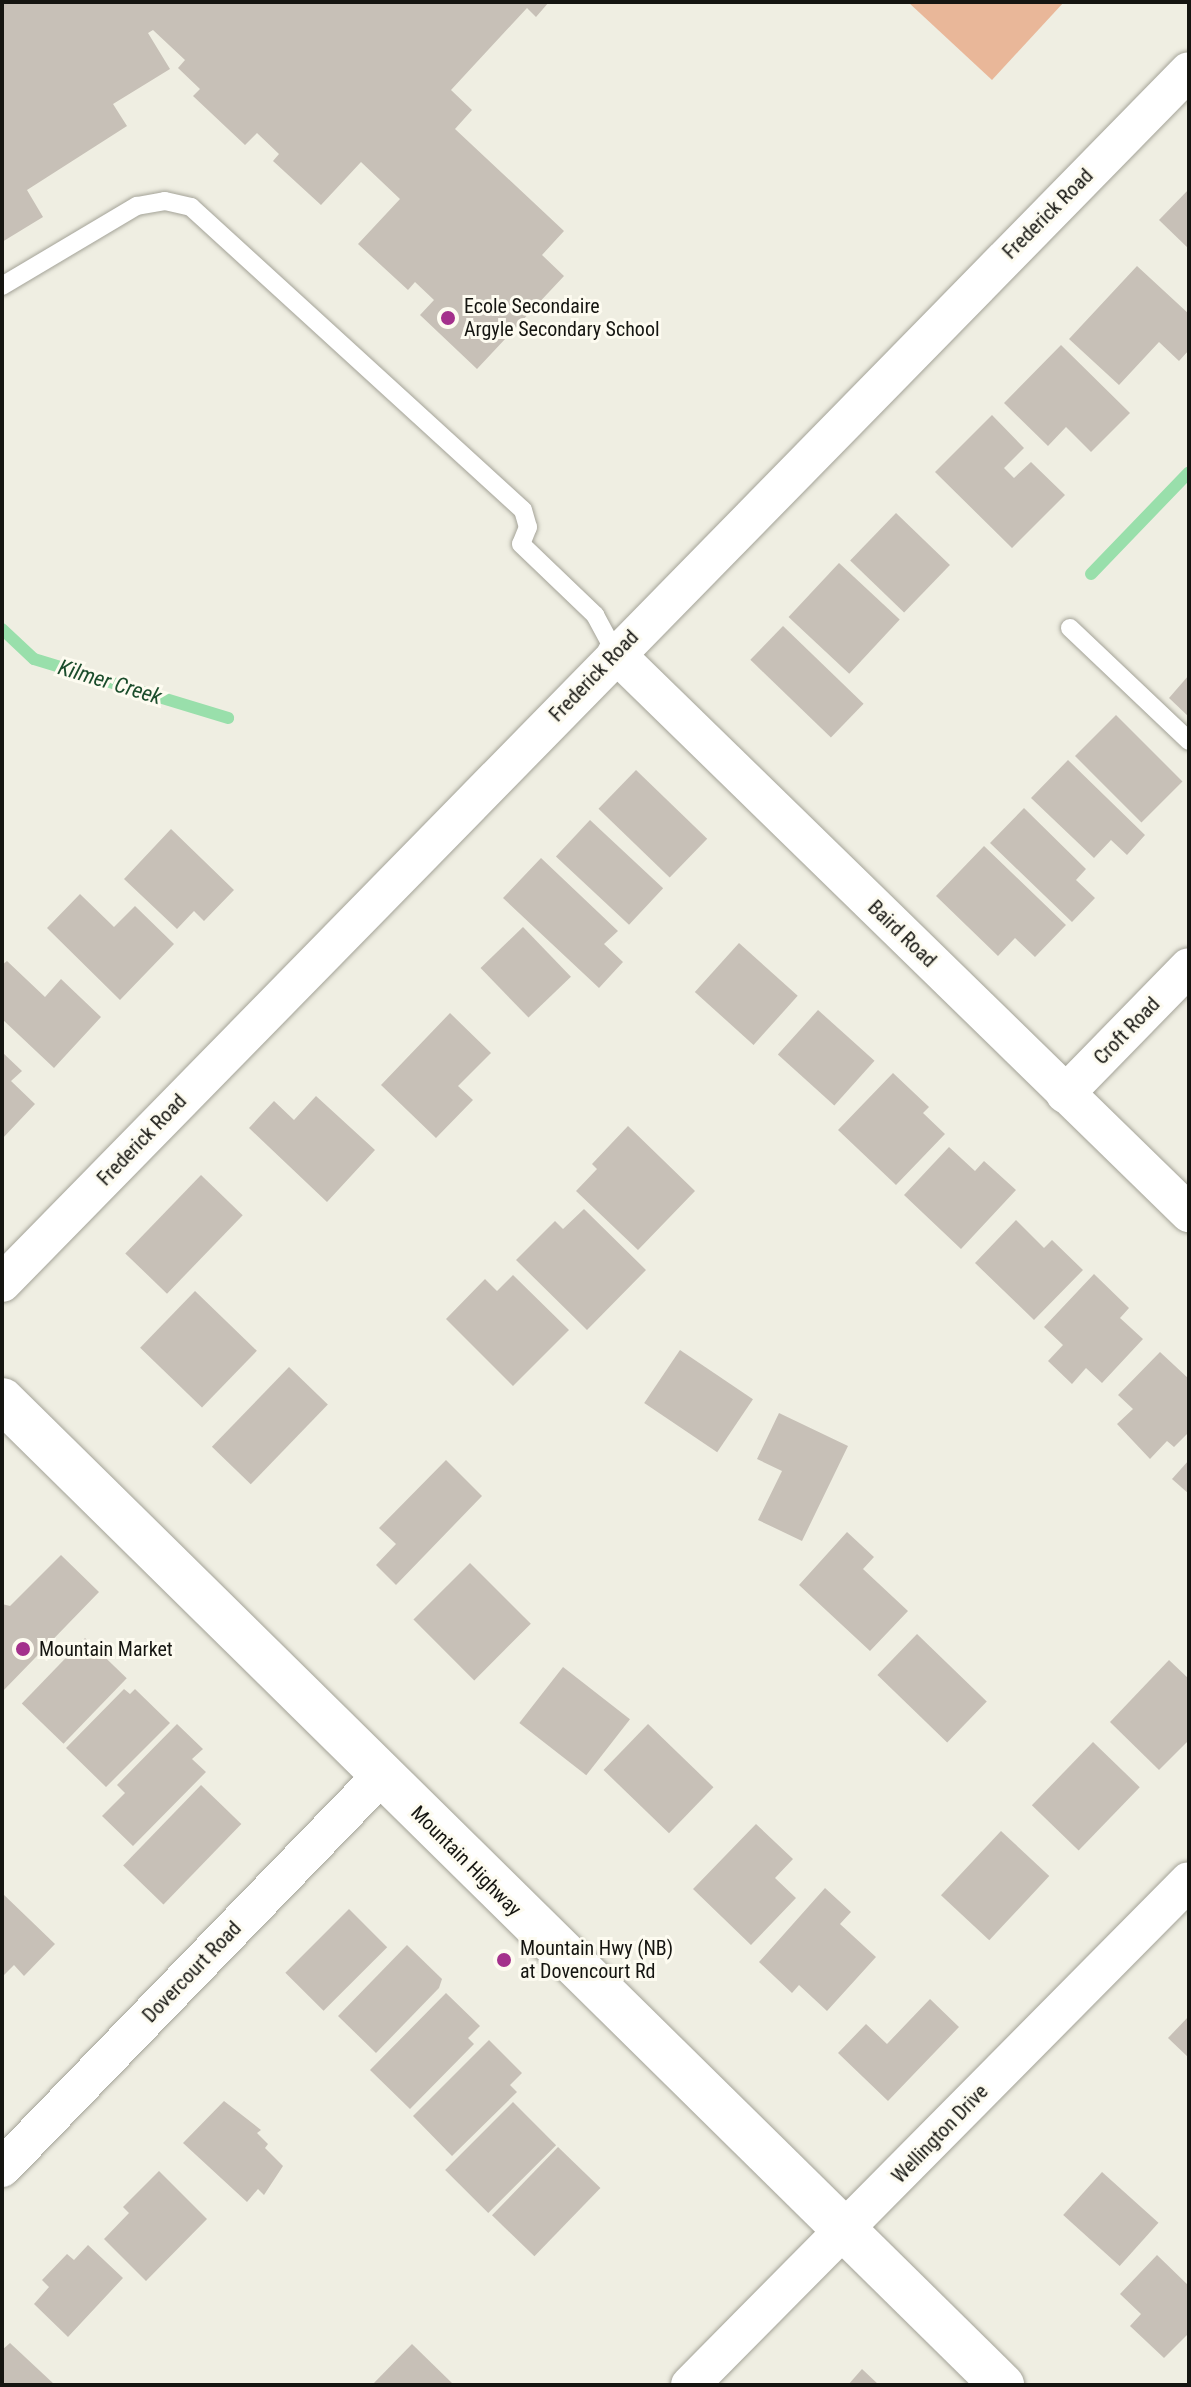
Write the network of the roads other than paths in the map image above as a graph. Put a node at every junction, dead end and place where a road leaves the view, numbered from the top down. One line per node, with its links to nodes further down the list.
1 (1189, 71): 4 (street, Frederick Road)
2 (2, 286): 4 (lane)
3 (1070, 628): 5 (lane)
4 (616, 654): 7 (street, Baird Road); 9 (street, Frederick Road)
5 (1189, 741)
6 (1189, 967): 7 (street, Croft Road)
7 (1065, 1094): 8 (street, Baird Road)
8 (1189, 1213)
9 (2, 1283)
10 (2, 1400): 11 (street, Mountain Highway)
11 (382, 1775): 13 (street, Dovercourt Road); 14 (street, Mountain Highway)
12 (1189, 1881): 14 (street, Wellington Drive)
13 (2, 2168)
14 (845, 2232): 15 (street, Wellington Drive); 16 (street, Mountain Highway)
15 (690, 2385)
16 (1002, 2385)

